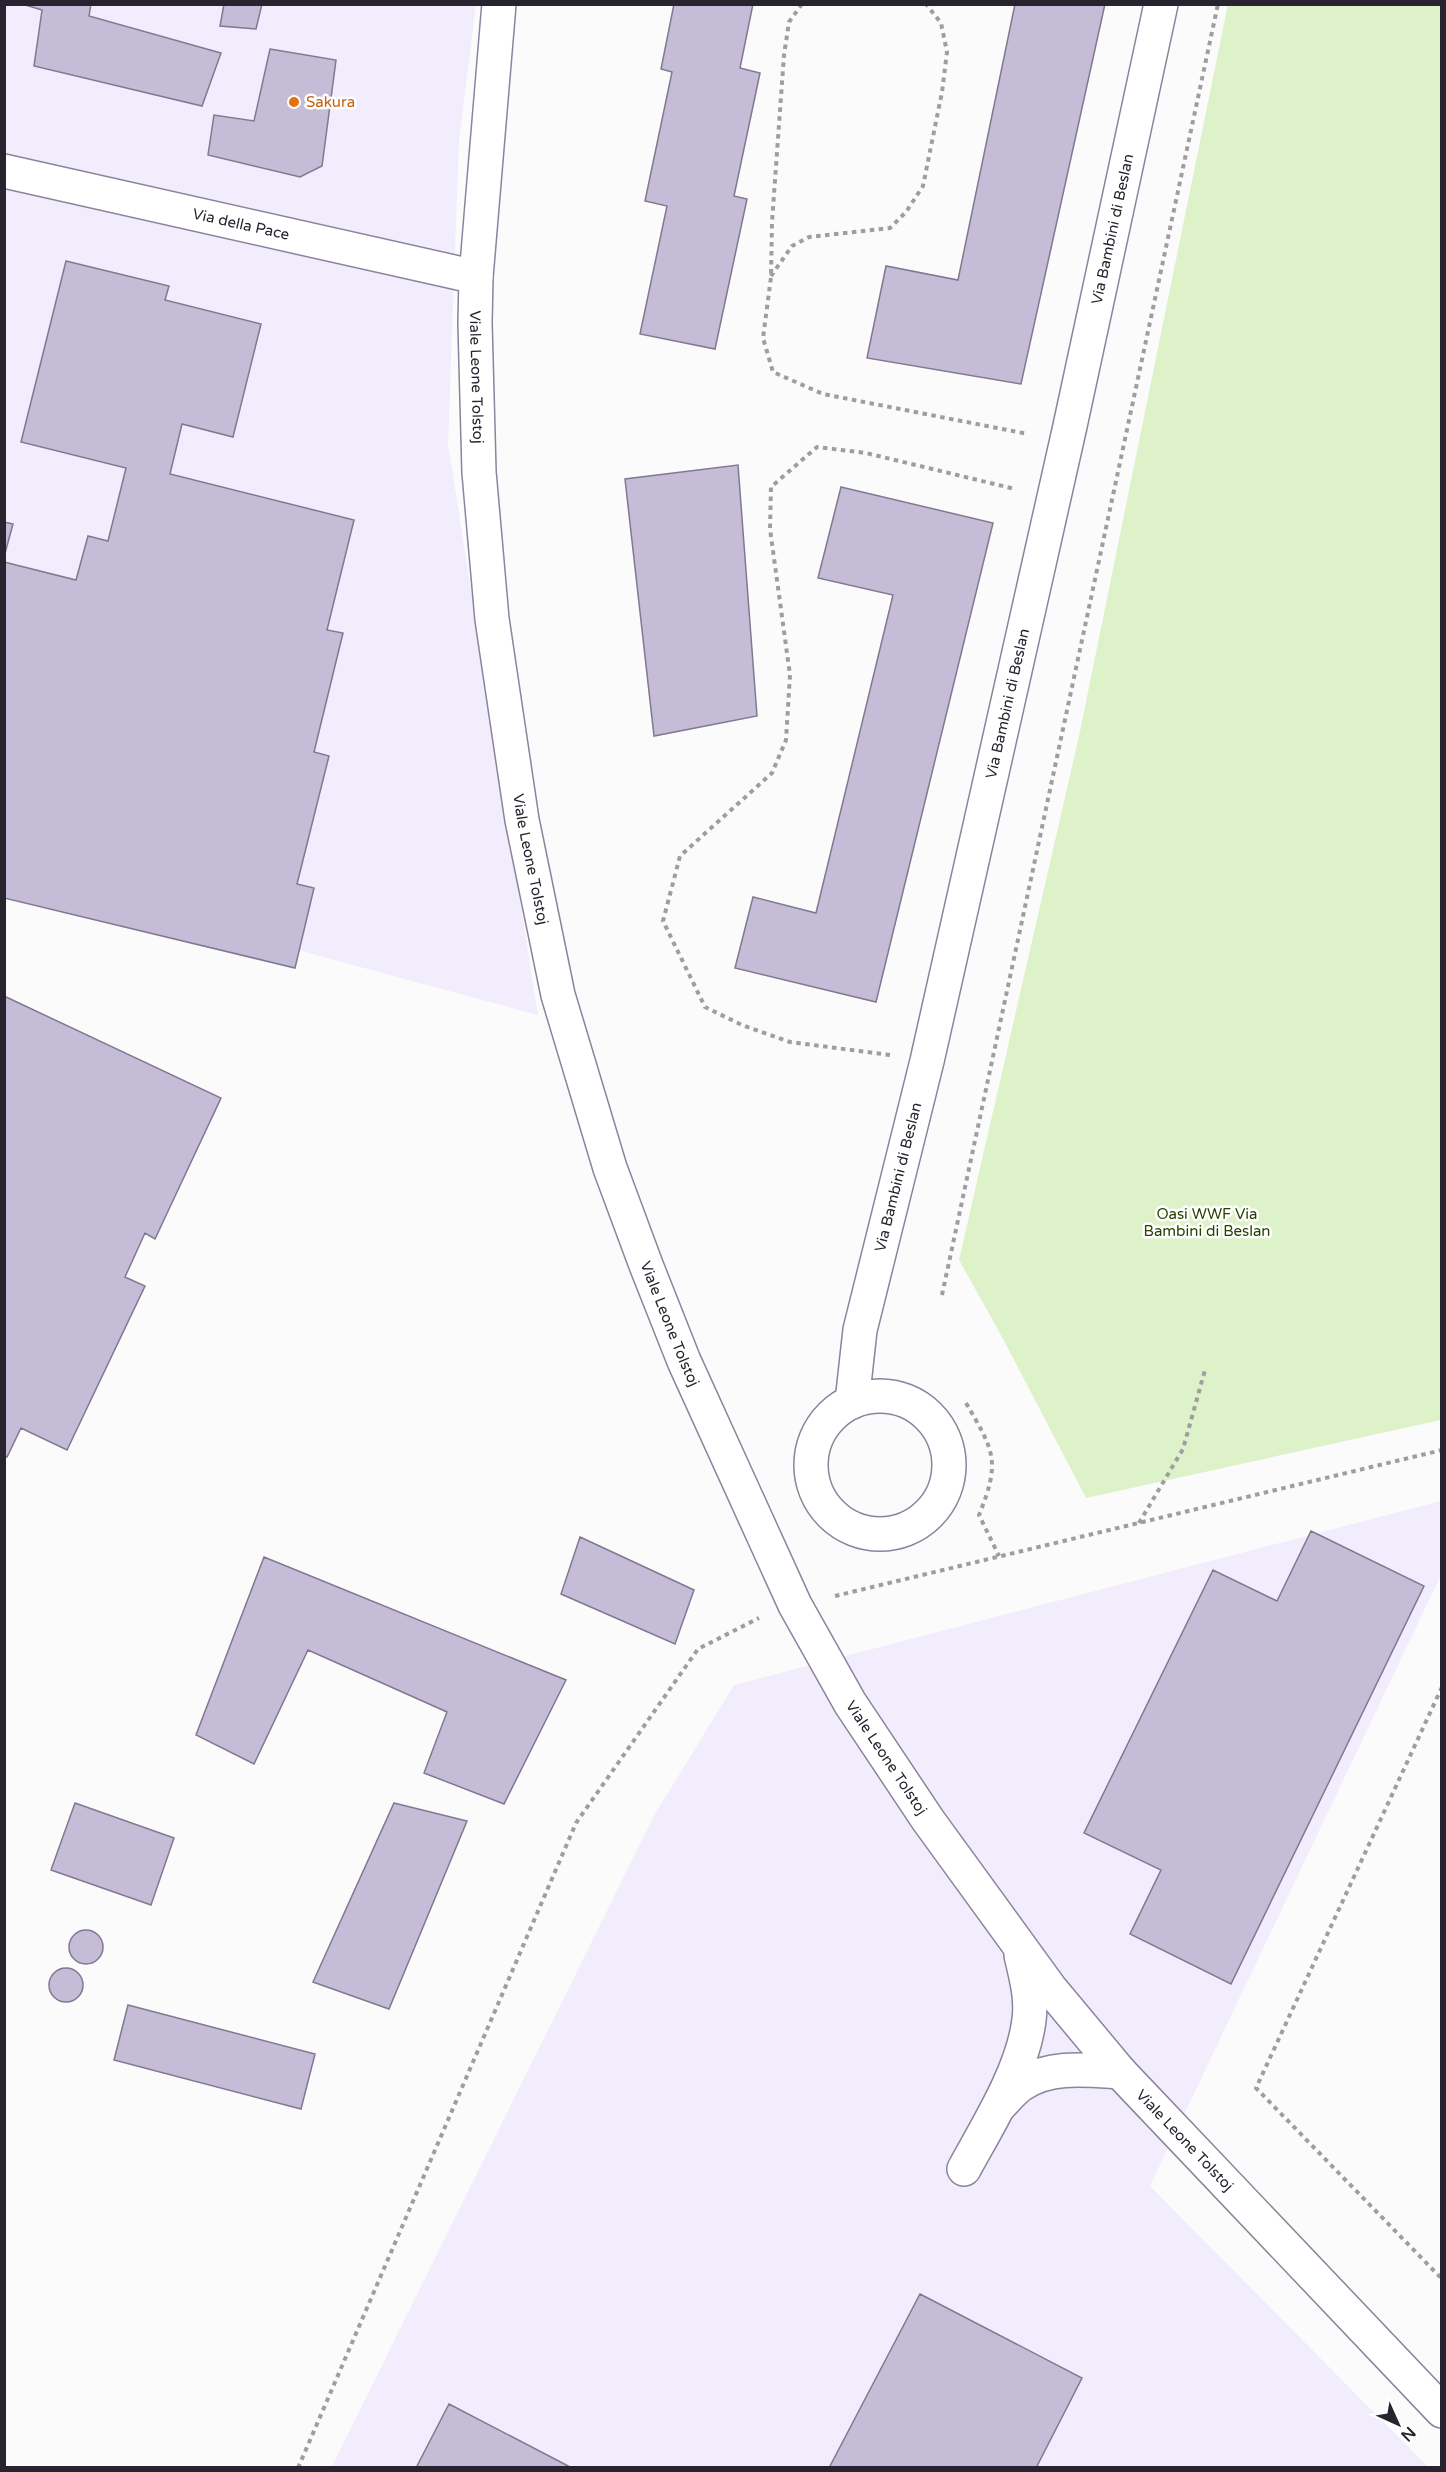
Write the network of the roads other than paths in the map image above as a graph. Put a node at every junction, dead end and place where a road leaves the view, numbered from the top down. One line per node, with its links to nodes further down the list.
1 (499, 4): 4 (street, Viale Leone Tolstoj)
2 (1161, 4): 5 (street, Via Bambini di Beslan)
3 (4, 171): 4 (street, Via della Pace)
4 (476, 277): 6 (street, Viale Leone Tolstoj)
5 (852, 1402): 5 (street)
6 (1019, 1946): 7 (street, Viale Leone Tolstoj); 8 (street)
7 (1120, 2072): 8 (street); 10 (street, Viale Leone Tolstoj)
8 (998, 2108): 9 (street)
9 (964, 2169)
10 (1442, 2411)

